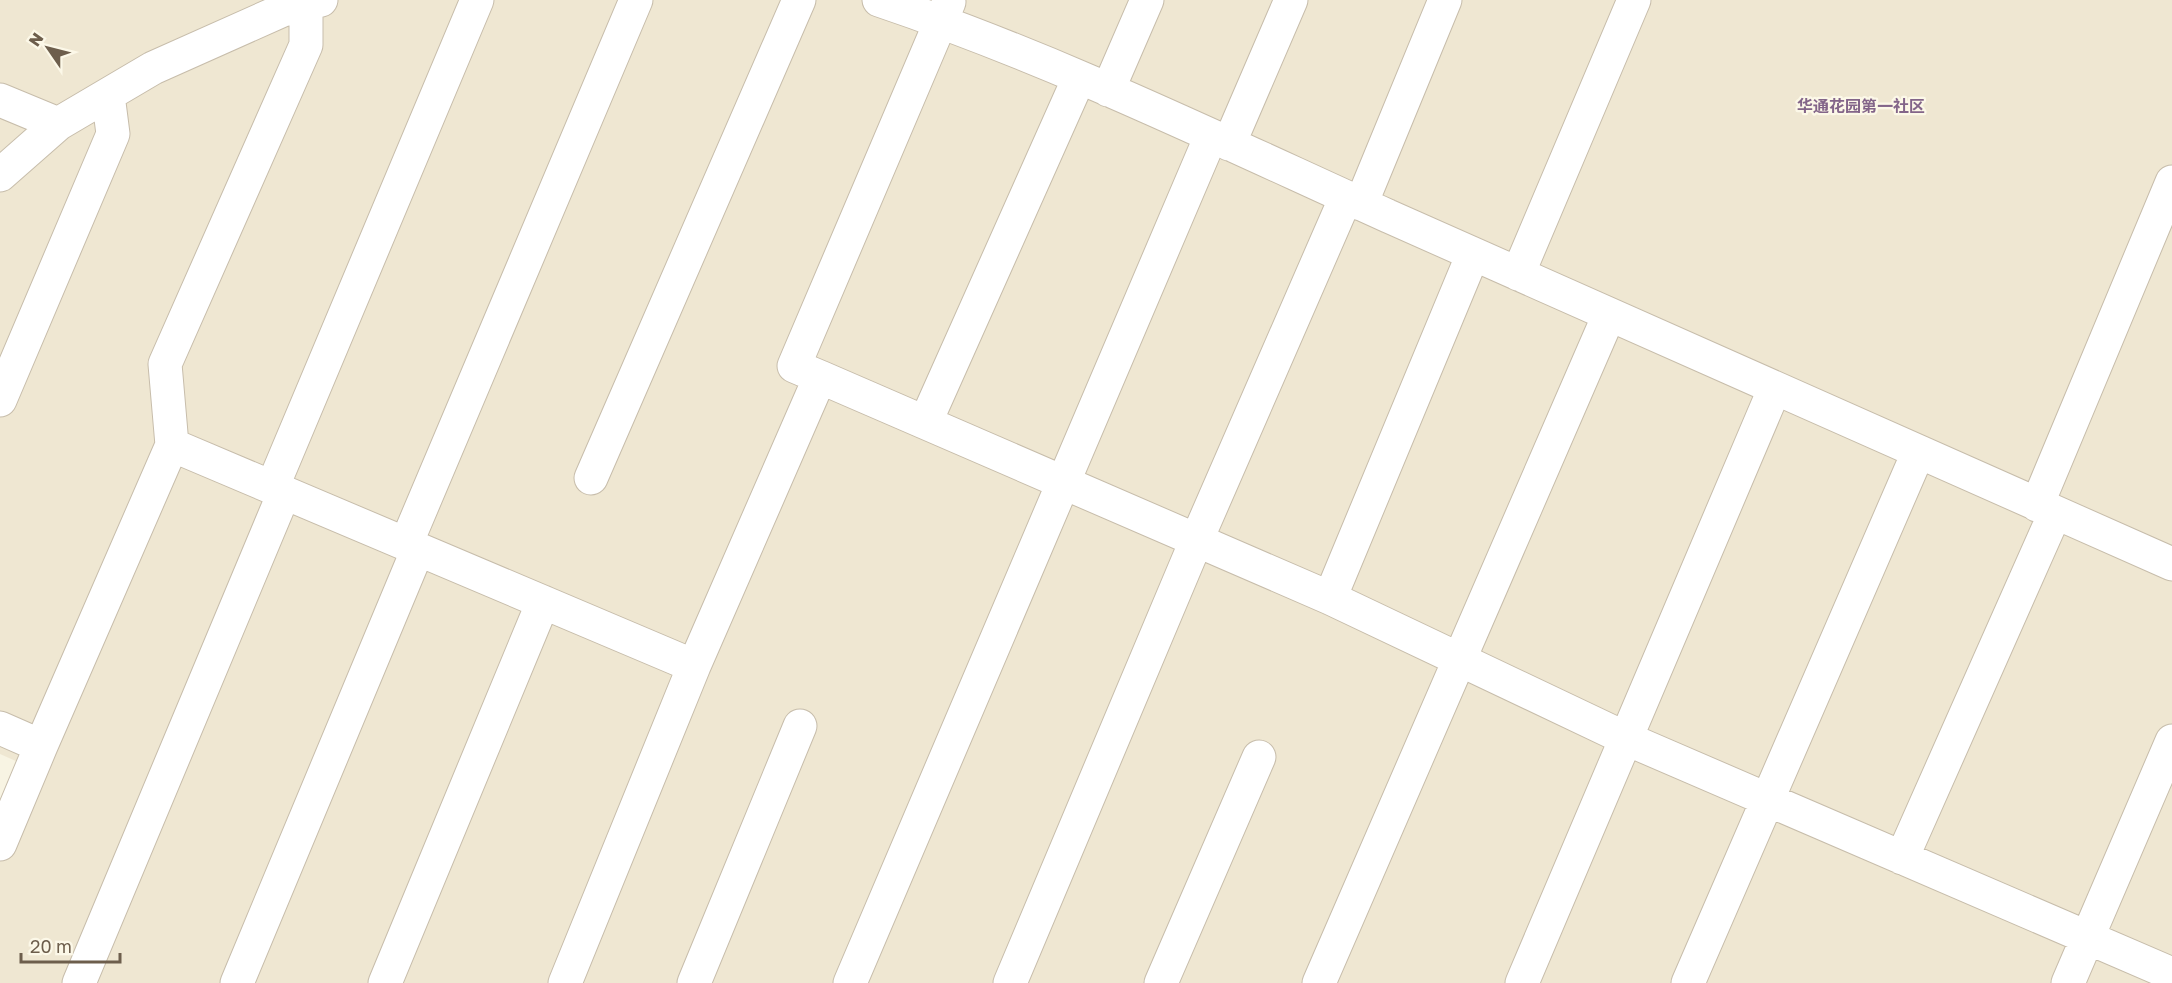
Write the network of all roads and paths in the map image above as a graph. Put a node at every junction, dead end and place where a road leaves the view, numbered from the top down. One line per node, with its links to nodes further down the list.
1 (477, 0): 30 (street)
2 (636, 0): 33 (street)
3 (799, 0): 28 (street)
4 (879, 0): 10 (street)
5 (1147, 0): 11 (street)
6 (1291, 0): 15 (street)
7 (1445, 0): 18 (street)
8 (1634, 0): 20 (street)
9 (297, 3): 12 (street); 26 (street)
10 (945, 10): 11 (street); 22 (street)
11 (1093, 84): 15 (street); 25 (street)
12 (108, 95): 14 (street); 24 (street)
13 (0, 100): 14 (street)
14 (58, 124): 16 (street)
15 (1220, 140): 18 (street); 29 (street)
16 (0, 175)
17 (2172, 182): 31 (street)
18 (1353, 200): 19 (street); 32 (street)
19 (1473, 254): 20 (street); 35 (street)
20 (1518, 274): 21 (street)
21 (1609, 315): 23 (street); 37 (street)
22 (820, 376): 25 (street); 38 (street)
23 (1774, 390): 27 (street); 41 (street)
24 (0, 400)
25 (926, 421): 29 (street)
26 (172, 445): 30 (street); 43 (street)
27 (1918, 453): 31 (street); 45 (street)
28 (591, 478)
29 (1065, 481): 32 (street); 55 (street)
30 (278, 490): 33 (street); 50 (street)
31 (2046, 509): 34 (street); 47 (street)
32 (1197, 539): 35 (street); 56 (street)
33 (412, 547): 36 (street); 51 (street)
34 (2170, 556)
35 (1329, 598): 37 (street)
36 (543, 602): 38 (street); 52 (street)
37 (1458, 658): 41 (street); 58 (street)
38 (694, 666): 53 (street)
39 (800, 726): 54 (street)
40 (0, 728): 43 (street)
41 (1627, 739): 45 (street); 59 (street)
42 (2172, 741): 48 (street)
43 (41, 746): 46 (street)
44 (1258, 756): 57 (street)
45 (1766, 799): 47 (street); 60 (street)
46 (0, 844)
47 (1902, 858): 48 (street)
48 (2088, 937): 49 (street); 61 (street)
49 (2172, 974)
50 (78, 983)
51 (237, 983)
52 (385, 983)
53 (565, 983)
54 (694, 983)
55 (850, 983)
56 (1010, 983)
57 (1161, 983)
58 (1319, 983)
59 (1522, 983)
60 (1688, 983)
61 (2068, 983)

